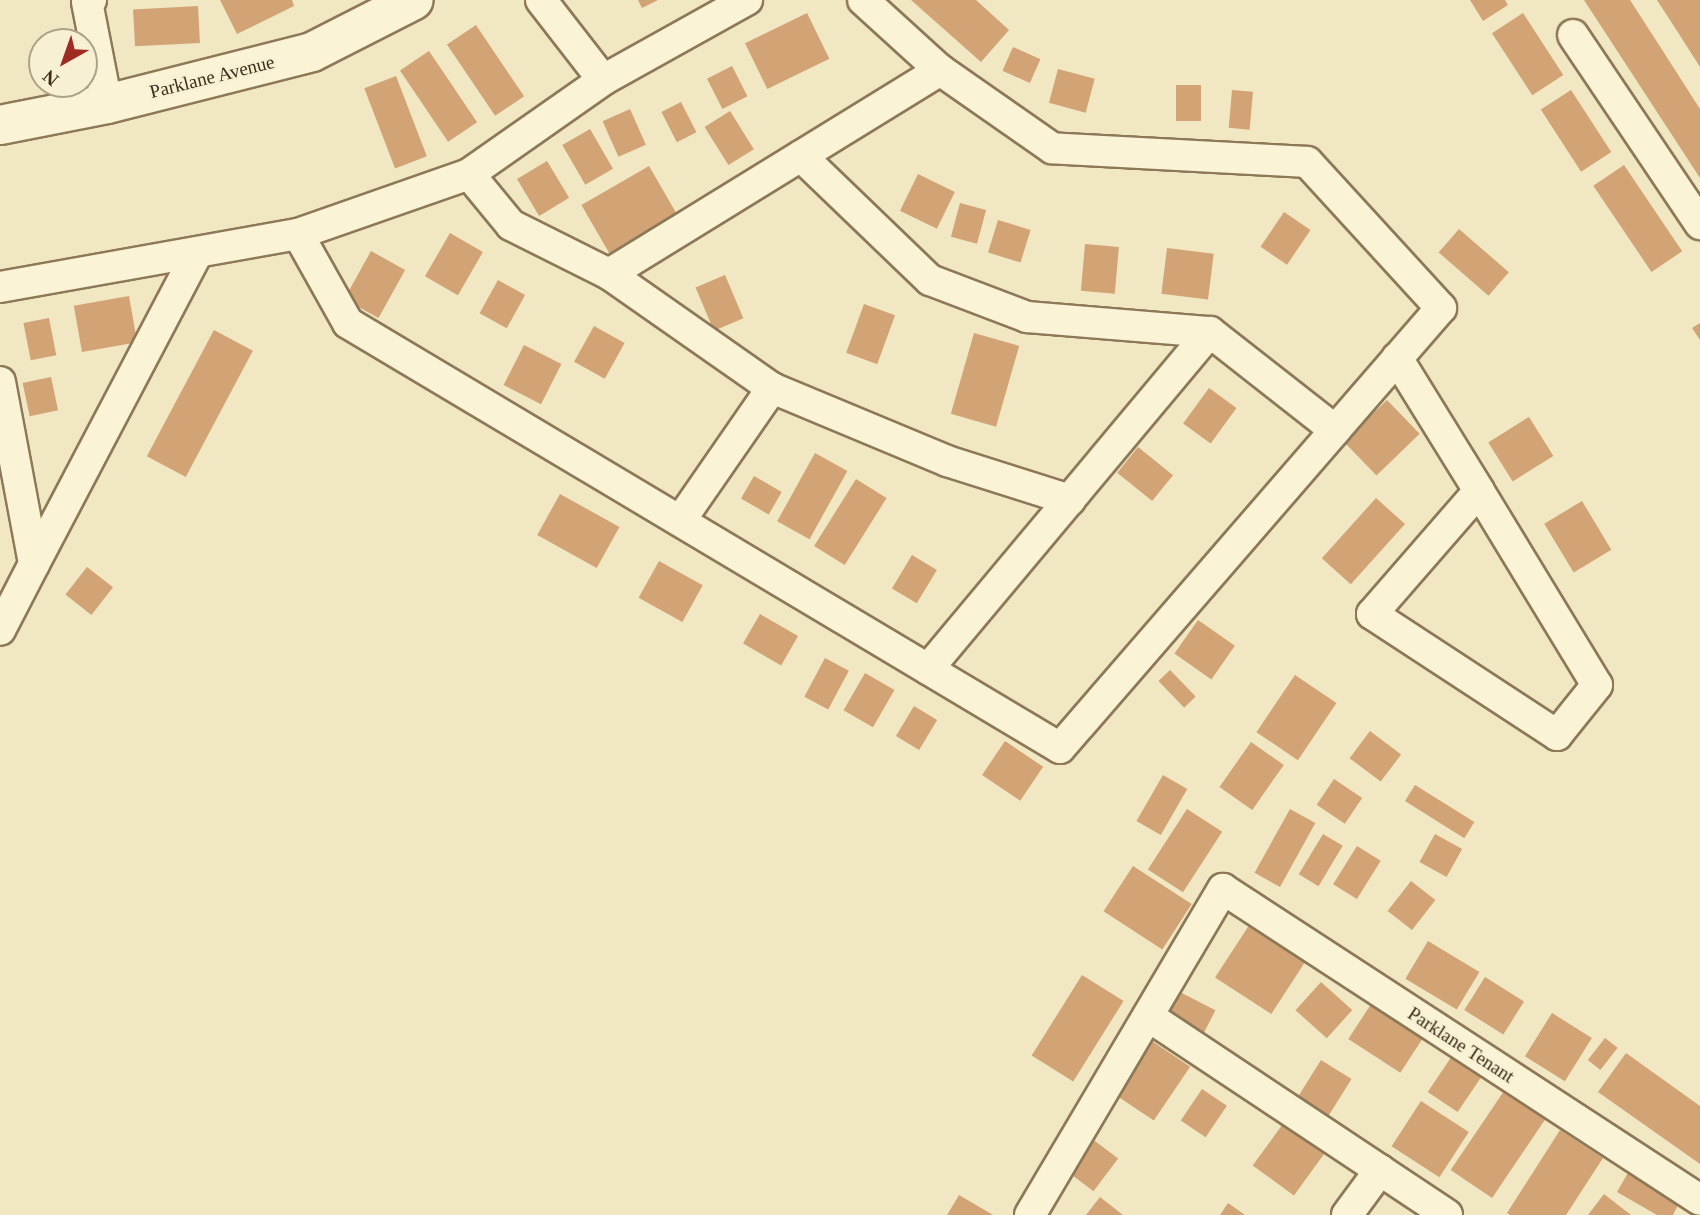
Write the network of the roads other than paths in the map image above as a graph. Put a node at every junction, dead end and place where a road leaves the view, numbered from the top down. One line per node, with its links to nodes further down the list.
1 (91, 0): 9 (street)
2 (414, 0): 9 (street, Parklane Avenue)
3 (541, 0): 8 (street)
4 (747, 0): 8 (street)
5 (863, 0): 7 (street)
6 (1573, 35): 13 (street)
7 (940, 70): 11 (street); 19 (street)
8 (603, 80): 12 (street)
9 (107, 104): 10 (street, Parklane Avenue)
10 (0, 125)
11 (801, 156): 16 (street); 18 (street)
12 (469, 173): 14 (street); 16 (street)
13 (1700, 224)
14 (298, 234): 15 (street); 25 (street)
15 (198, 252): 17 (street); 26 (street)
16 (609, 274): 21 (street)
17 (0, 287)
18 (1210, 332): 22 (street); 24 (street)
19 (1397, 358): 22 (street); 23 (street)
20 (0, 382): 26 (street)
21 (772, 388): 24 (street); 25 (street)
22 (1335, 430): 28 (street)
23 (1479, 491): 23 (street)
24 (1070, 500): 28 (street)
25 (680, 521): 28 (street)
26 (34, 564): 27 (street)
27 (0, 630)
28 (928, 669)
29 (1148, 1016): 30 (street); 31 (street, Parklane Tenant); 32 (street)
30 (1380, 1170): 33 (street); 34 (street)
31 (1700, 1200)
32 (1030, 1215)
33 (1347, 1215)
34 (1447, 1215)

